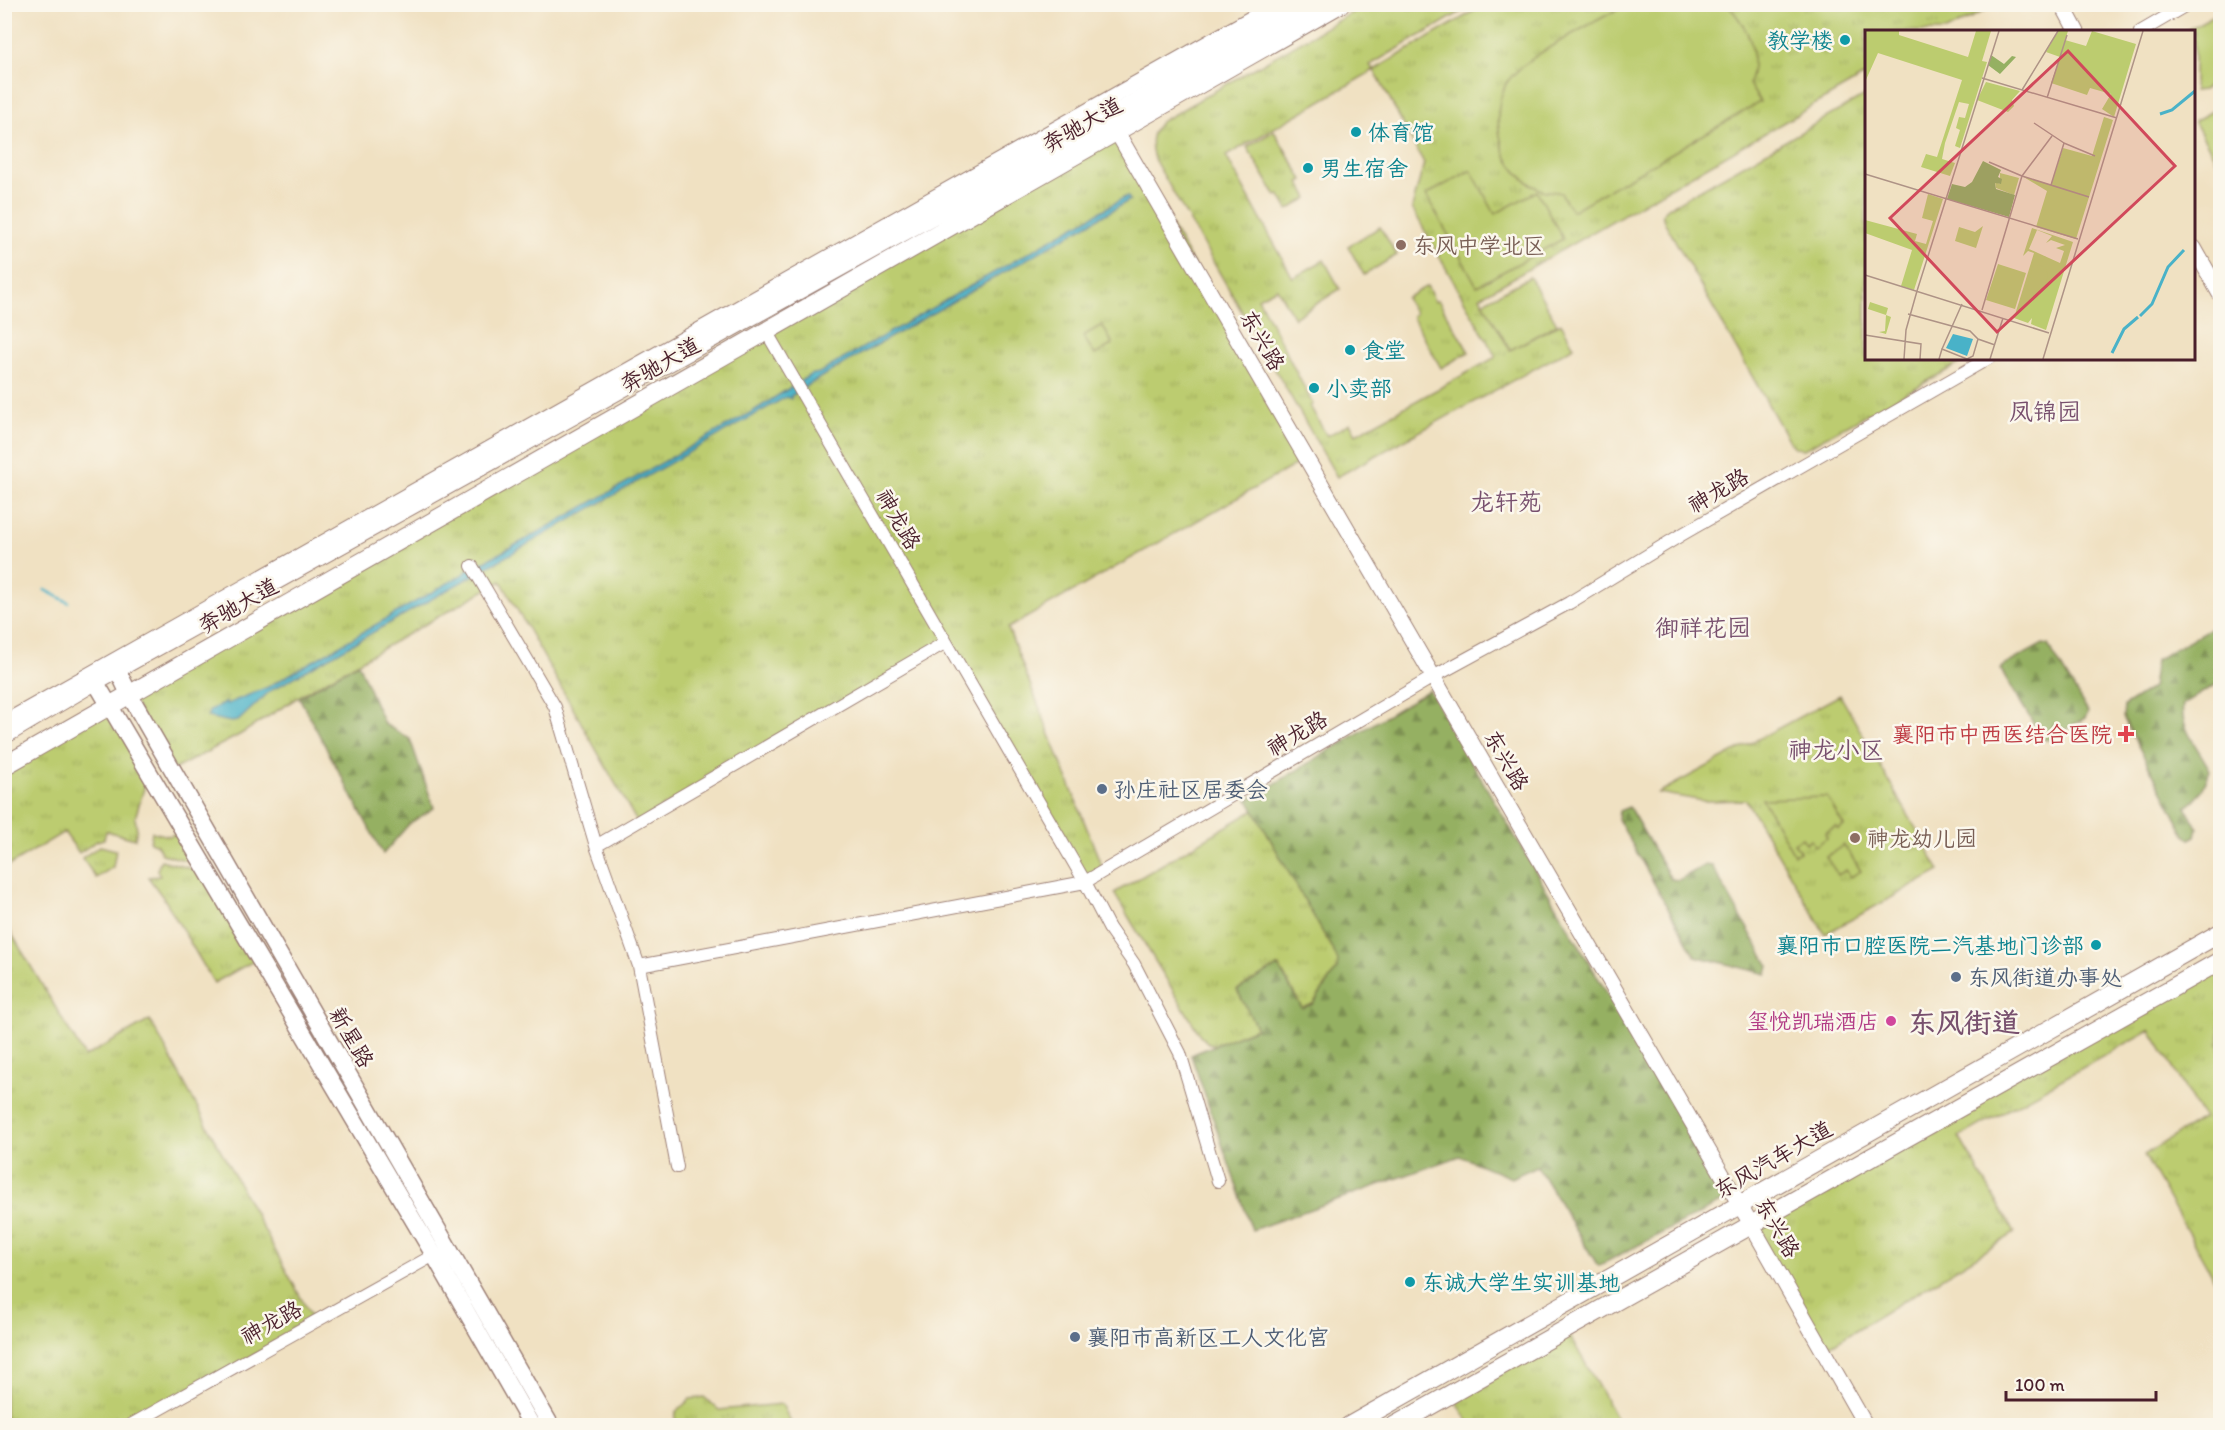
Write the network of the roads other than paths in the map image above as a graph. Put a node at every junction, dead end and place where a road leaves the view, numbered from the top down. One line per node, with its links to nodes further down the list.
1 (1277, 4): 8 (street)
2 (1306, 4): 8 (main road, 奔驰大道)
3 (1340, 4): 9 (main road, 奔驰大道)
4 (2062, 4): 6 (street)
5 (2188, 4): 7 (street)
6 (2075, 30)
7 (2143, 30)
8 (1206, 53): 9 (main road, 奔驰大道); 16 (street)
9 (1112, 125): 12 (main road, 奔驰大道); 16 (main road, 奔驰大道); 17 (street, 东兴路)
10 (2195, 251): 11 (street)
11 (2220, 294)
12 (766, 331): 15 (street, 神龙路); 19 (main road, 奔驰大道)
13 (1986, 360): 17 (street, 神龙路)
14 (472, 566): 24 (street)
15 (946, 642): 24 (street); 25 (street, 神龙路)
16 (124, 662): 18 (main road, 奔驰大道); 19 (main road, 新星路); 21 (street)
17 (1433, 677): 25 (street, 神龙路); 31 (street, 东兴路)
18 (95, 681): 20 (main road, 新星路); 22 (main road, 奔驰大道)
19 (129, 694): 20 (main road, 奔驰大道); 36 (main road, 新星路)
20 (110, 705): 23 (main road, 奔驰大道); 33 (main road, 新星路)
21 (4, 723)
22 (4, 735)
23 (4, 766)
24 (596, 846): 28 (street)
25 (1085, 882): 28 (street); 30 (street)
26 (2220, 933): 31 (main road, 东风汽车大道)
27 (2220, 961): 32 (main road, 东风汽车大道)
28 (639, 966): 29 (street)
29 (677, 1167)
30 (1218, 1181)
31 (1740, 1205): 32 (street, 东兴路); 37 (main road, 东风汽车大道)
32 (1751, 1225): 38 (main road, 东风汽车大道); 39 (street, 东兴路)
33 (434, 1255): 34 (street, 神龙路); 35 (main road, 新星路)
34 (129, 1425)
35 (532, 1425)
36 (551, 1425)
37 (1349, 1425)
38 (1395, 1425)
39 (1866, 1425)

